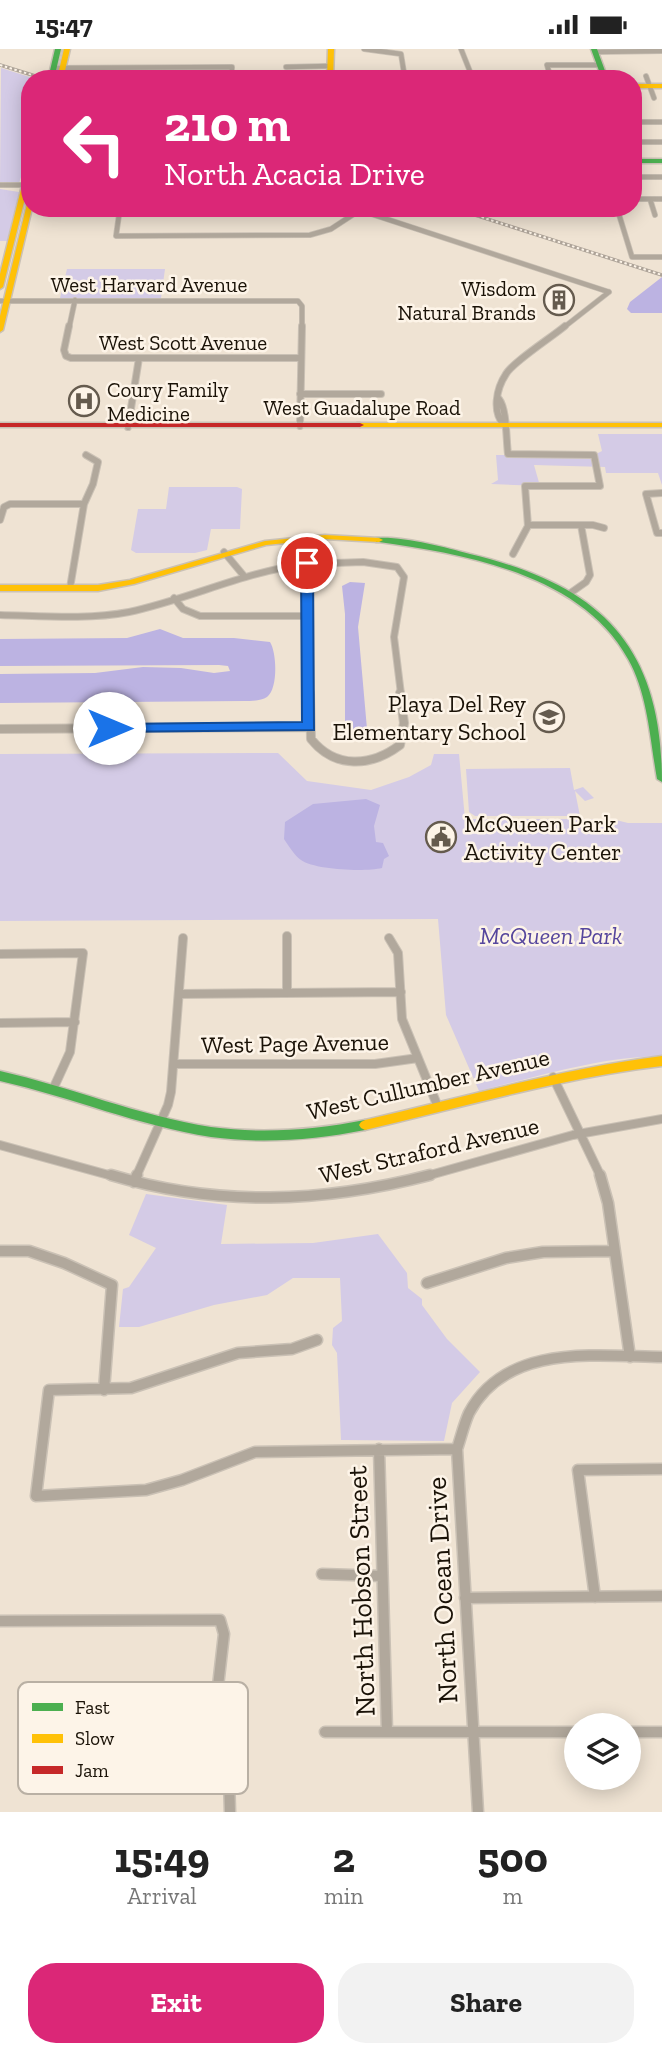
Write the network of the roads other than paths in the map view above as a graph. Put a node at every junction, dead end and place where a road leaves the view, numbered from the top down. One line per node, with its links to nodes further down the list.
1 (58, 49): 11 (street)
2 (67, 49): 12 (street)
3 (331, 49): 9 (street)
4 (365, 49): 16 (street)
5 (461, 49): 17 (street)
6 (595, 50): 7 (street); 8 (street)
7 (662, 51)
8 (600, 65): 18 (street); 19 (street)
9 (329, 66): 10 (street); 15 (street)
10 (286, 67)
11 (57, 70)
12 (58, 70)
13 (144, 70): 14 (street)
14 (232, 70)
15 (329, 70)
16 (404, 70)
17 (469, 70)
18 (548, 70)
19 (602, 70)
20 (642, 86): 21 (street)
21 (662, 86)
22 (642, 122): 23 (street)
23 (662, 122)
24 (642, 142): 25 (street)
25 (662, 142)
26 (642, 161): 27 (street)
27 (662, 162)
28 (642, 177): 29 (street)
29 (662, 177)
30 (0, 187): 31 (street)
31 (21, 187)
32 (642, 199): 33 (street)
33 (650, 199): 34 (street); 36 (street)
34 (662, 199)
35 (21, 209): 43 (street)
36 (655, 215)
37 (26, 217): 45 (street)
38 (119, 217): 39 (street)
39 (350, 217)
40 (378, 217): 51 (street)
41 (620, 217): 42 (street)
42 (662, 257)
43 (0, 286)
44 (75, 300): 45 (street, West Harvard Avenue); 47 (street, West Scott Avenue); 48 (street, West Harvard Avenue)
45 (3, 301): 46 (street)
46 (0, 330)
47 (139, 358): 48 (street, West Scott Avenue); 55 (street)
48 (300, 358): 49 (street)
49 (300, 394): 50 (street); 53 (street)
50 (381, 394)
51 (503, 425): 52 (street, West Guadalupe Road); 53 (street, West Guadalupe Road); 60 (street)
52 (662, 425)
53 (300, 426): 55 (street, West Guadalupe Road)
54 (0, 427): 55 (street, West Guadalupe Road)
55 (128, 427)
56 (86, 455): 58 (street)
57 (662, 493): 63 (street)
58 (84, 504): 59 (street); 69 (street)
59 (0, 520)
60 (528, 525): 61 (street); 65 (street)
61 (581, 525): 62 (street); 70 (street)
62 (604, 528)
63 (659, 533)
64 (224, 552): 67 (street); 69 (street); 70 (street)
65 (513, 554)
66 (307, 563): 67 (street); 73 (street); 74 (street)
67 (244, 576): 71 (street)
68 (0, 588): 69 (street)
69 (70, 588)
70 (569, 594): 76 (street)
71 (174, 598): 72 (street); 73 (street)
72 (0, 615)
73 (309, 617): 74 (street)
74 (309, 727): 75 (street)
75 (0, 729)
76 (659, 748): 77 (street)
77 (662, 779)
78 (287, 936): 82 (street)
79 (183, 938): 84 (street)
80 (389, 938): 83 (street)
81 (0, 954): 85 (street)
82 (287, 992): 83 (street); 84 (street)
83 (401, 992): 87 (street)
84 (180, 994): 89 (street)
85 (75, 1022): 86 (street); 92 (street)
86 (0, 1023)
87 (418, 1058): 89 (street, West Page Avenue); 93 (street)
88 (662, 1061): 91 (street, West Cullumber Avenue)
89 (174, 1064): 95 (street)
90 (0, 1076): 92 (street, West Cullumber Avenue)
91 (553, 1077): 93 (street, West Cullumber Avenue); 96 (street)
92 (54, 1087): 95 (street, West Cullumber Avenue)
93 (438, 1107): 95 (street, West Cullumber Avenue)
94 (662, 1119): 96 (street, West Straford Avenue)
95 (161, 1122): 98 (street)
96 (582, 1133): 98 (street, West Straford Avenue); 100 (street)
97 (1, 1147): 98 (street, West Straford Avenue)
98 (134, 1182)
99 (0, 1251): 105 (street)
100 (613, 1251): 101 (street); 103 (street)
101 (427, 1283)
102 (317, 1340): 105 (street)
103 (630, 1357): 104 (street); 107 (street, North Ocean Drive)
104 (662, 1357)
105 (104, 1390): 106 (street)
106 (379, 1449): 107 (street); 110 (street, North Hobson Street)
107 (457, 1449): 113 (street, North Ocean Drive)
108 (662, 1469): 112 (street)
109 (322, 1574): 110 (street)
110 (382, 1576): 117 (street, North Hobson Street)
111 (662, 1596): 112 (street)
112 (595, 1597): 113 (street)
113 (465, 1598): 118 (street, North Ocean Drive)
114 (0, 1621): 115 (street)
115 (218, 1682)
116 (325, 1732): 117 (street)
117 (387, 1732): 118 (street)
118 (473, 1732): 119 (street); 124 (street, North Ocean Drive)
119 (564, 1732)
120 (641, 1732): 121 (street)
121 (662, 1732)
122 (229, 1794): 123 (street)
123 (230, 1812)
124 (478, 1812)

